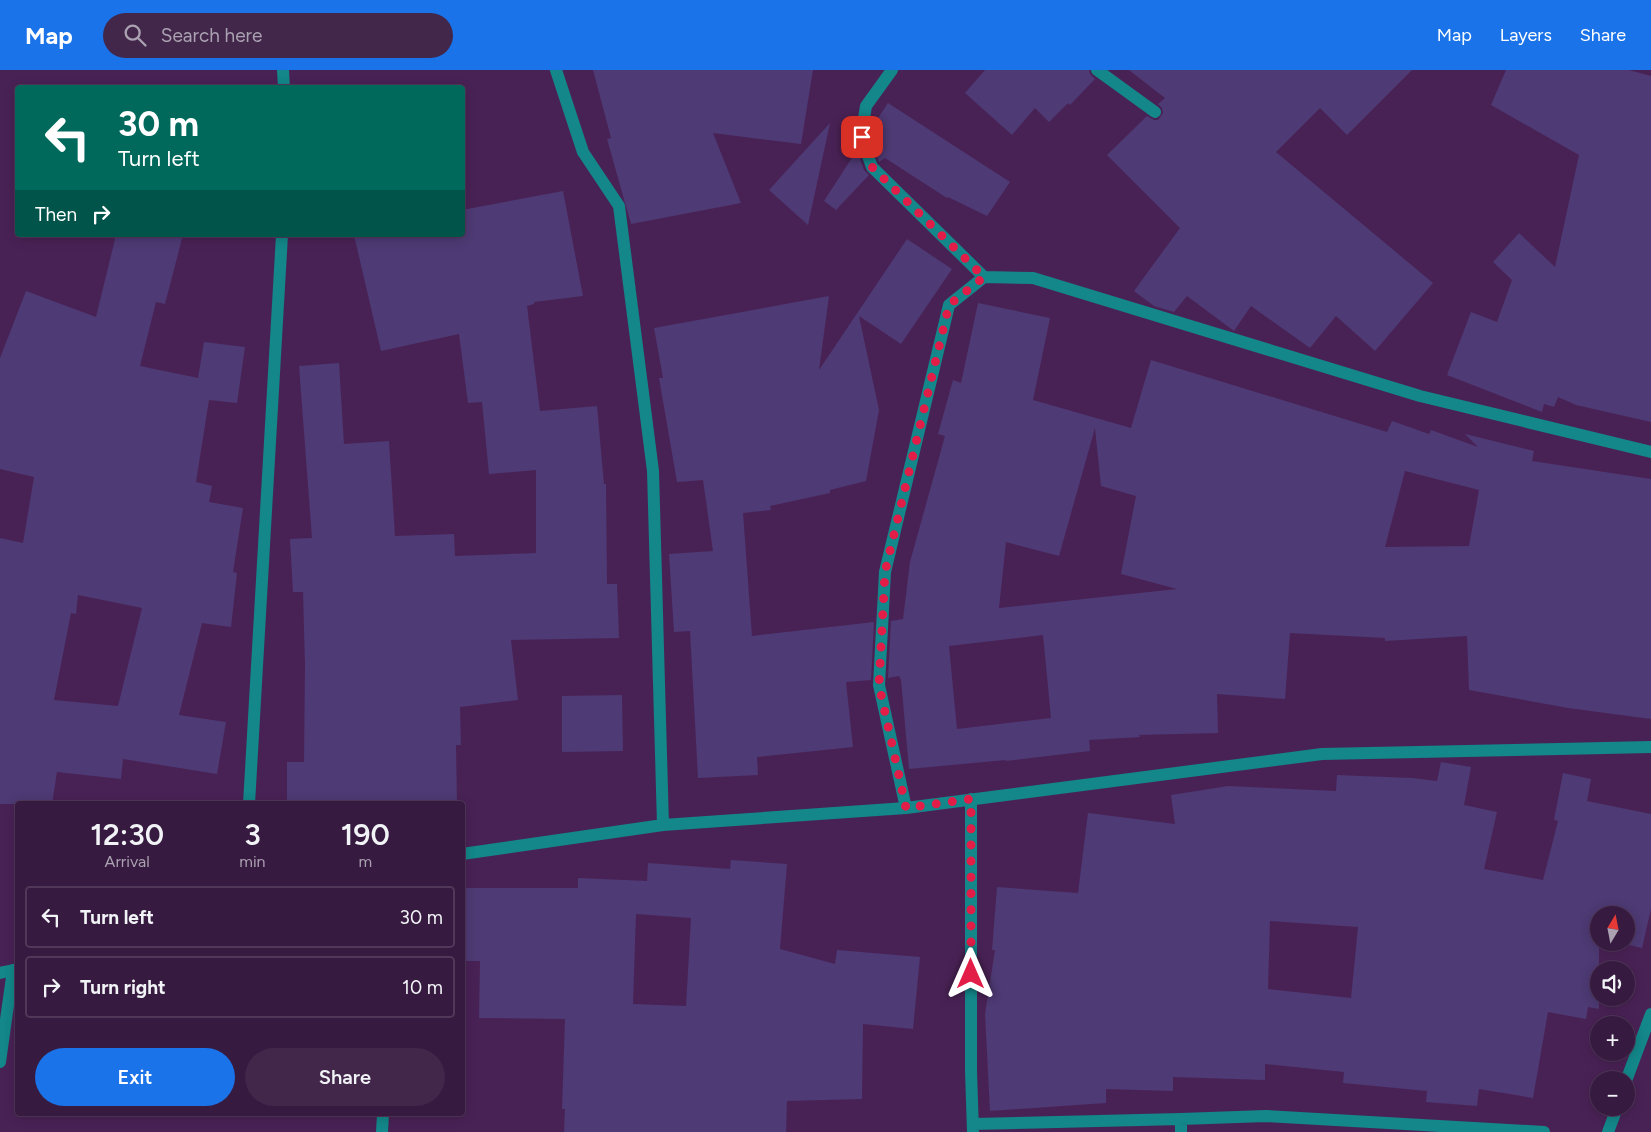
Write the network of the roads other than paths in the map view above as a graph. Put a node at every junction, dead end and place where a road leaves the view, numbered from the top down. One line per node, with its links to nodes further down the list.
1 (283, 70): 5 (street)
2 (556, 70): 14 (street)
3 (892, 70): 8 (street)
4 (1097, 70): 6 (street)
5 (284, 85)
6 (1154, 112)
7 (282, 237): 12 (street)
8 (984, 277): 9 (street); 13 (street)
9 (1651, 452)
10 (1651, 747): 11 (street)
11 (971, 799): 13 (street); 23 (street)
12 (249, 801)
13 (906, 808): 14 (street)
14 (663, 825): 15 (street)
15 (465, 854)
16 (10, 971): 18 (street)
17 (1651, 1014): 19 (street)
18 (0, 1062)
19 (1630, 1071)
20 (383, 1116): 24 (street)
21 (1614, 1116): 26 (street)
22 (1181, 1126): 23 (street); 25 (street)
23 (973, 1128)
24 (382, 1132)
25 (1544, 1132)
26 (1608, 1132)

